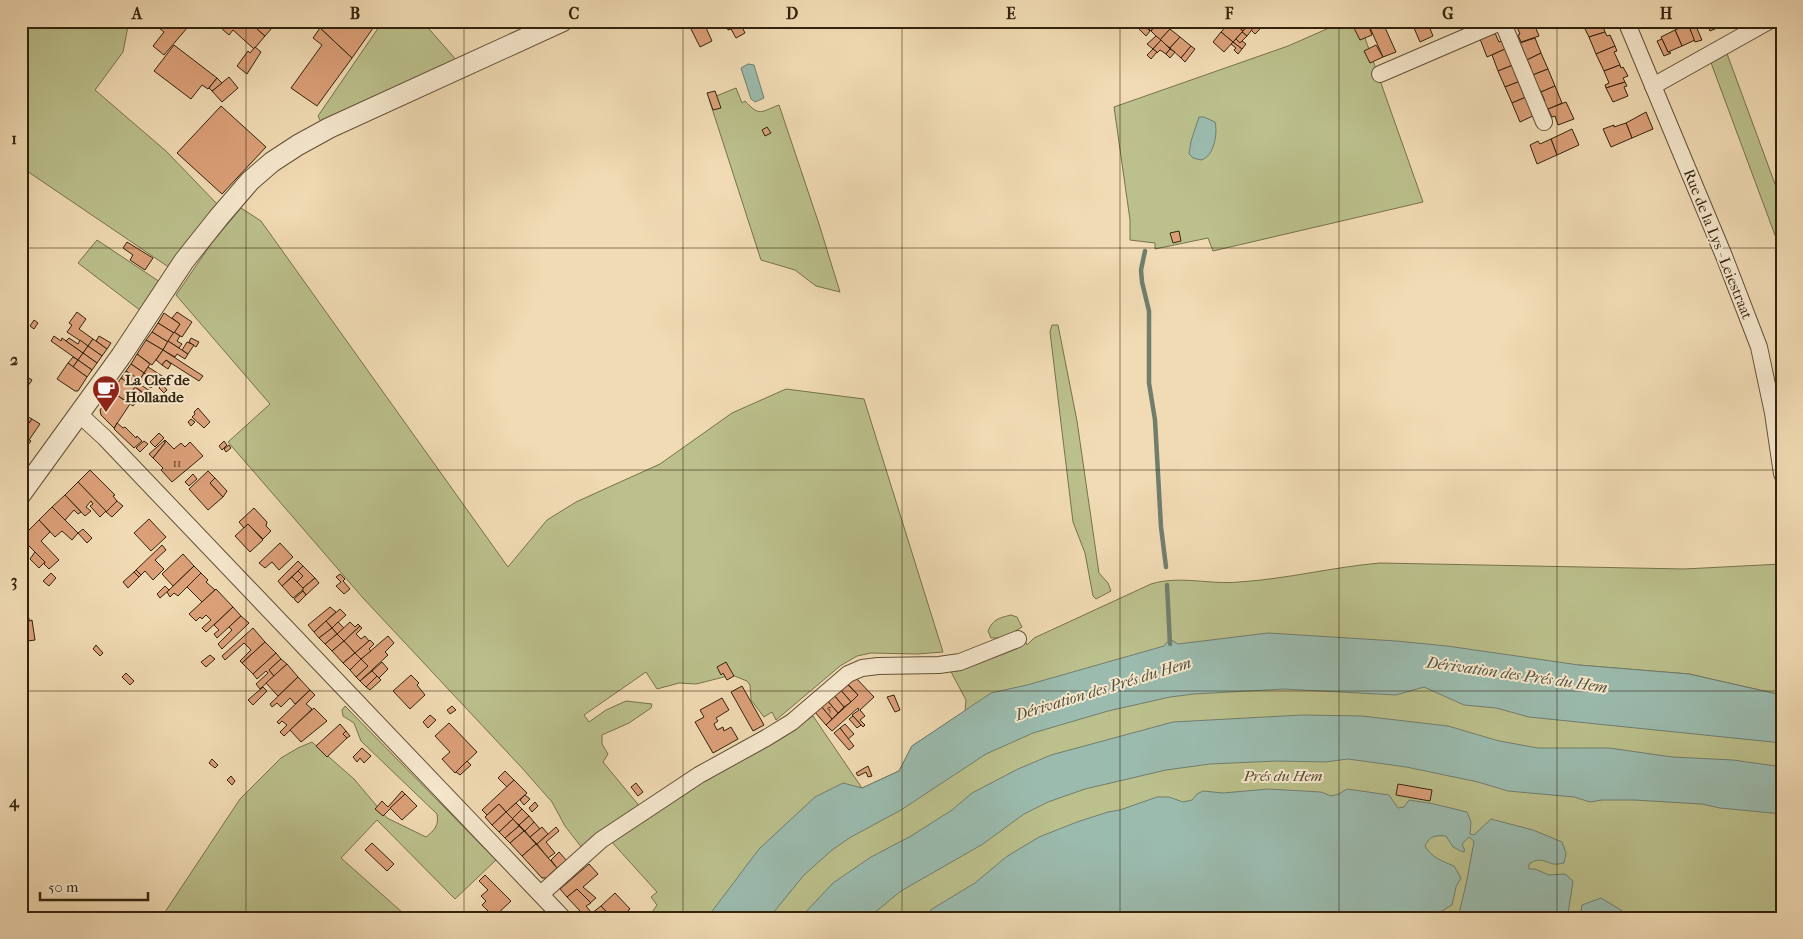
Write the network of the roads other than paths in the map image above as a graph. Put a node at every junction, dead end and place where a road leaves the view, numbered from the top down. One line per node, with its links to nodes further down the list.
1 (563, 21): 8 (street)
2 (1502, 21): 5 (street); 7 (street)
3 (1769, 21): 6 (street)
4 (1630, 22): 6 (street, Rue de la Lys - Leiestraat)
5 (1380, 74)
6 (1653, 86): 9 (street, Rue de la Lys - Leiestraat)
7 (1544, 122)
8 (80, 415): 10 (street); 12 (street)
9 (1782, 474)
10 (22, 492)
11 (1018, 639): 12 (street)
12 (541, 894): 13 (street)
13 (563, 918)

